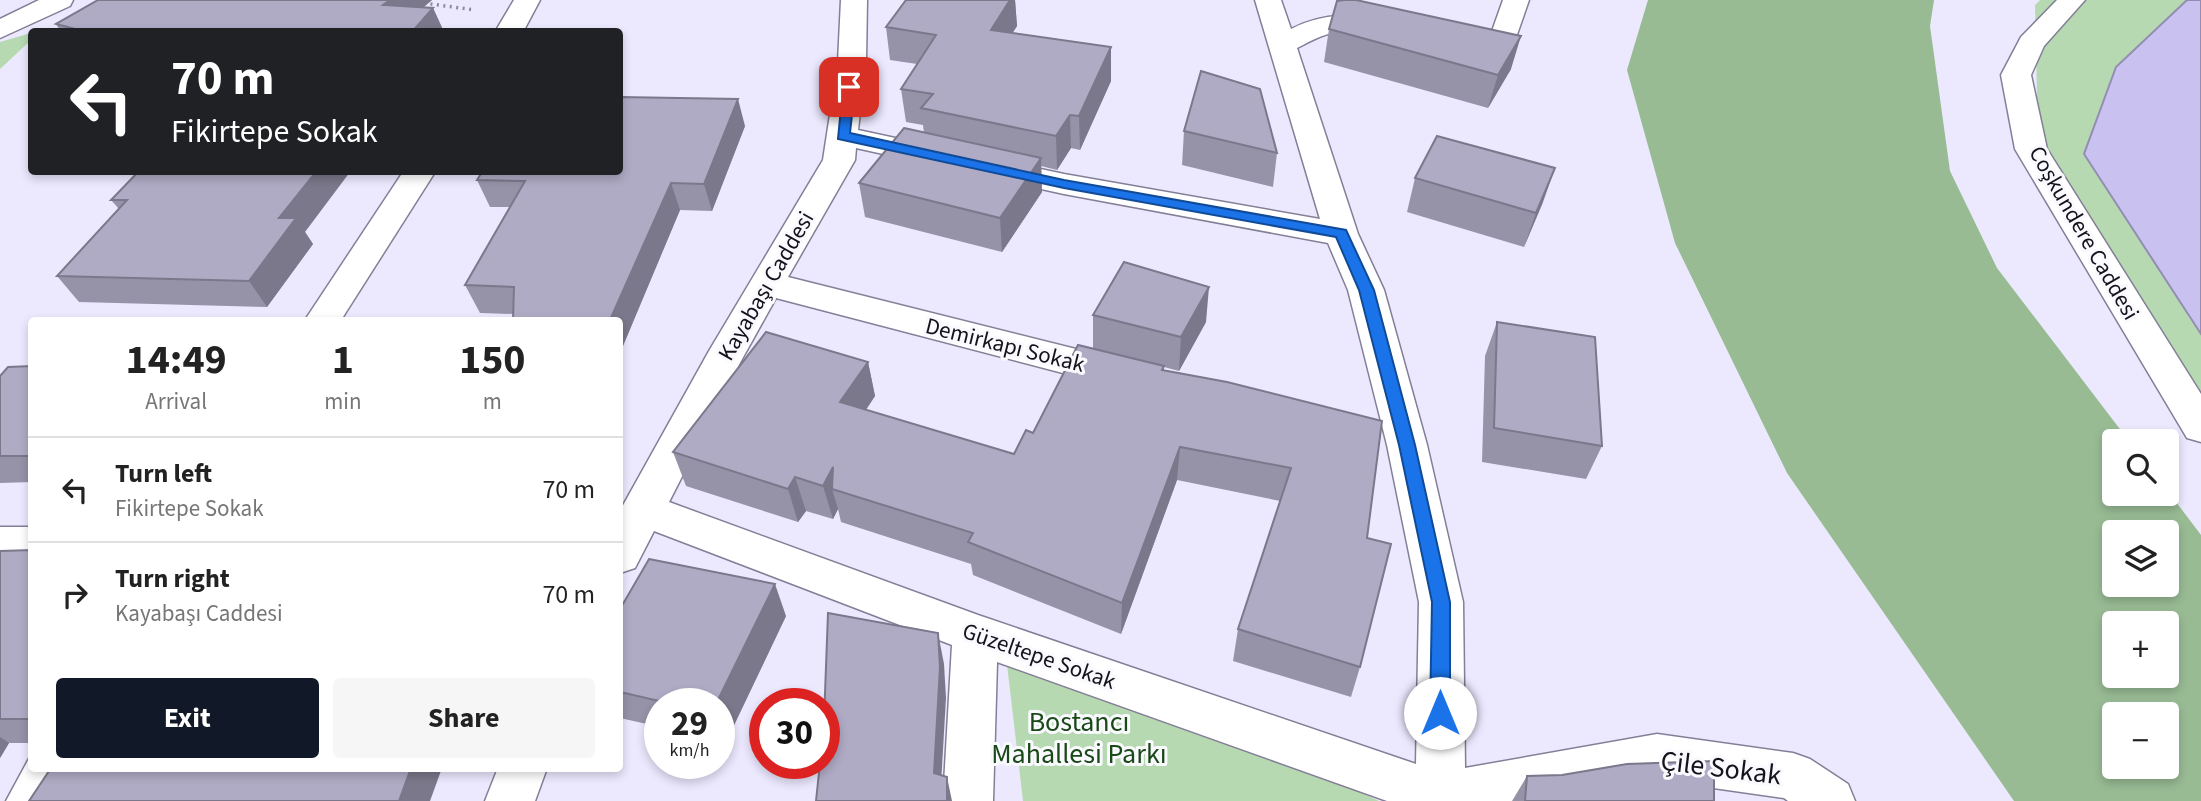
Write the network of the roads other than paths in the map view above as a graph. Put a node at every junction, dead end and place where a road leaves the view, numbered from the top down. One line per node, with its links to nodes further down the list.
1 (60, 0): 6 (street)
2 (854, 0): 8 (street, Kayabaşı Caddesi)
3 (1268, 0): 7 (street)
4 (1516, 0): 7 (street)
5 (2072, 0): 14 (street, Coşkundere Caddesi)
6 (0, 30)
7 (1282, 45): 10 (street)
8 (843, 136): 10 (street); 11 (street, Kayabaşı Caddesi)
9 (417, 175): 12 (street)
10 (1341, 233): 16 (street)
11 (767, 284): 13 (street, Demirkapı Sokak); 17 (street, Kayabaşı Caddesi)
12 (325, 317)
13 (1152, 382)
14 (2201, 427)
15 (1367, 435): 16 (street)
16 (1407, 445): 24 (street)
17 (642, 509): 20 (street, Kayabaşı Caddesi); 21 (street, Güzeltepe Sokak)
18 (0, 545): 19 (street)
19 (28, 545)
20 (623, 549)
21 (975, 634): 24 (street, Güzeltepe Sokak); 27 (street)
22 (48, 772): 25 (street)
23 (521, 772): 26 (street)
24 (1438, 798): 28 (street, Çile Sokak)
25 (31, 801)
26 (510, 801)
27 (968, 801)
28 (1830, 801)

